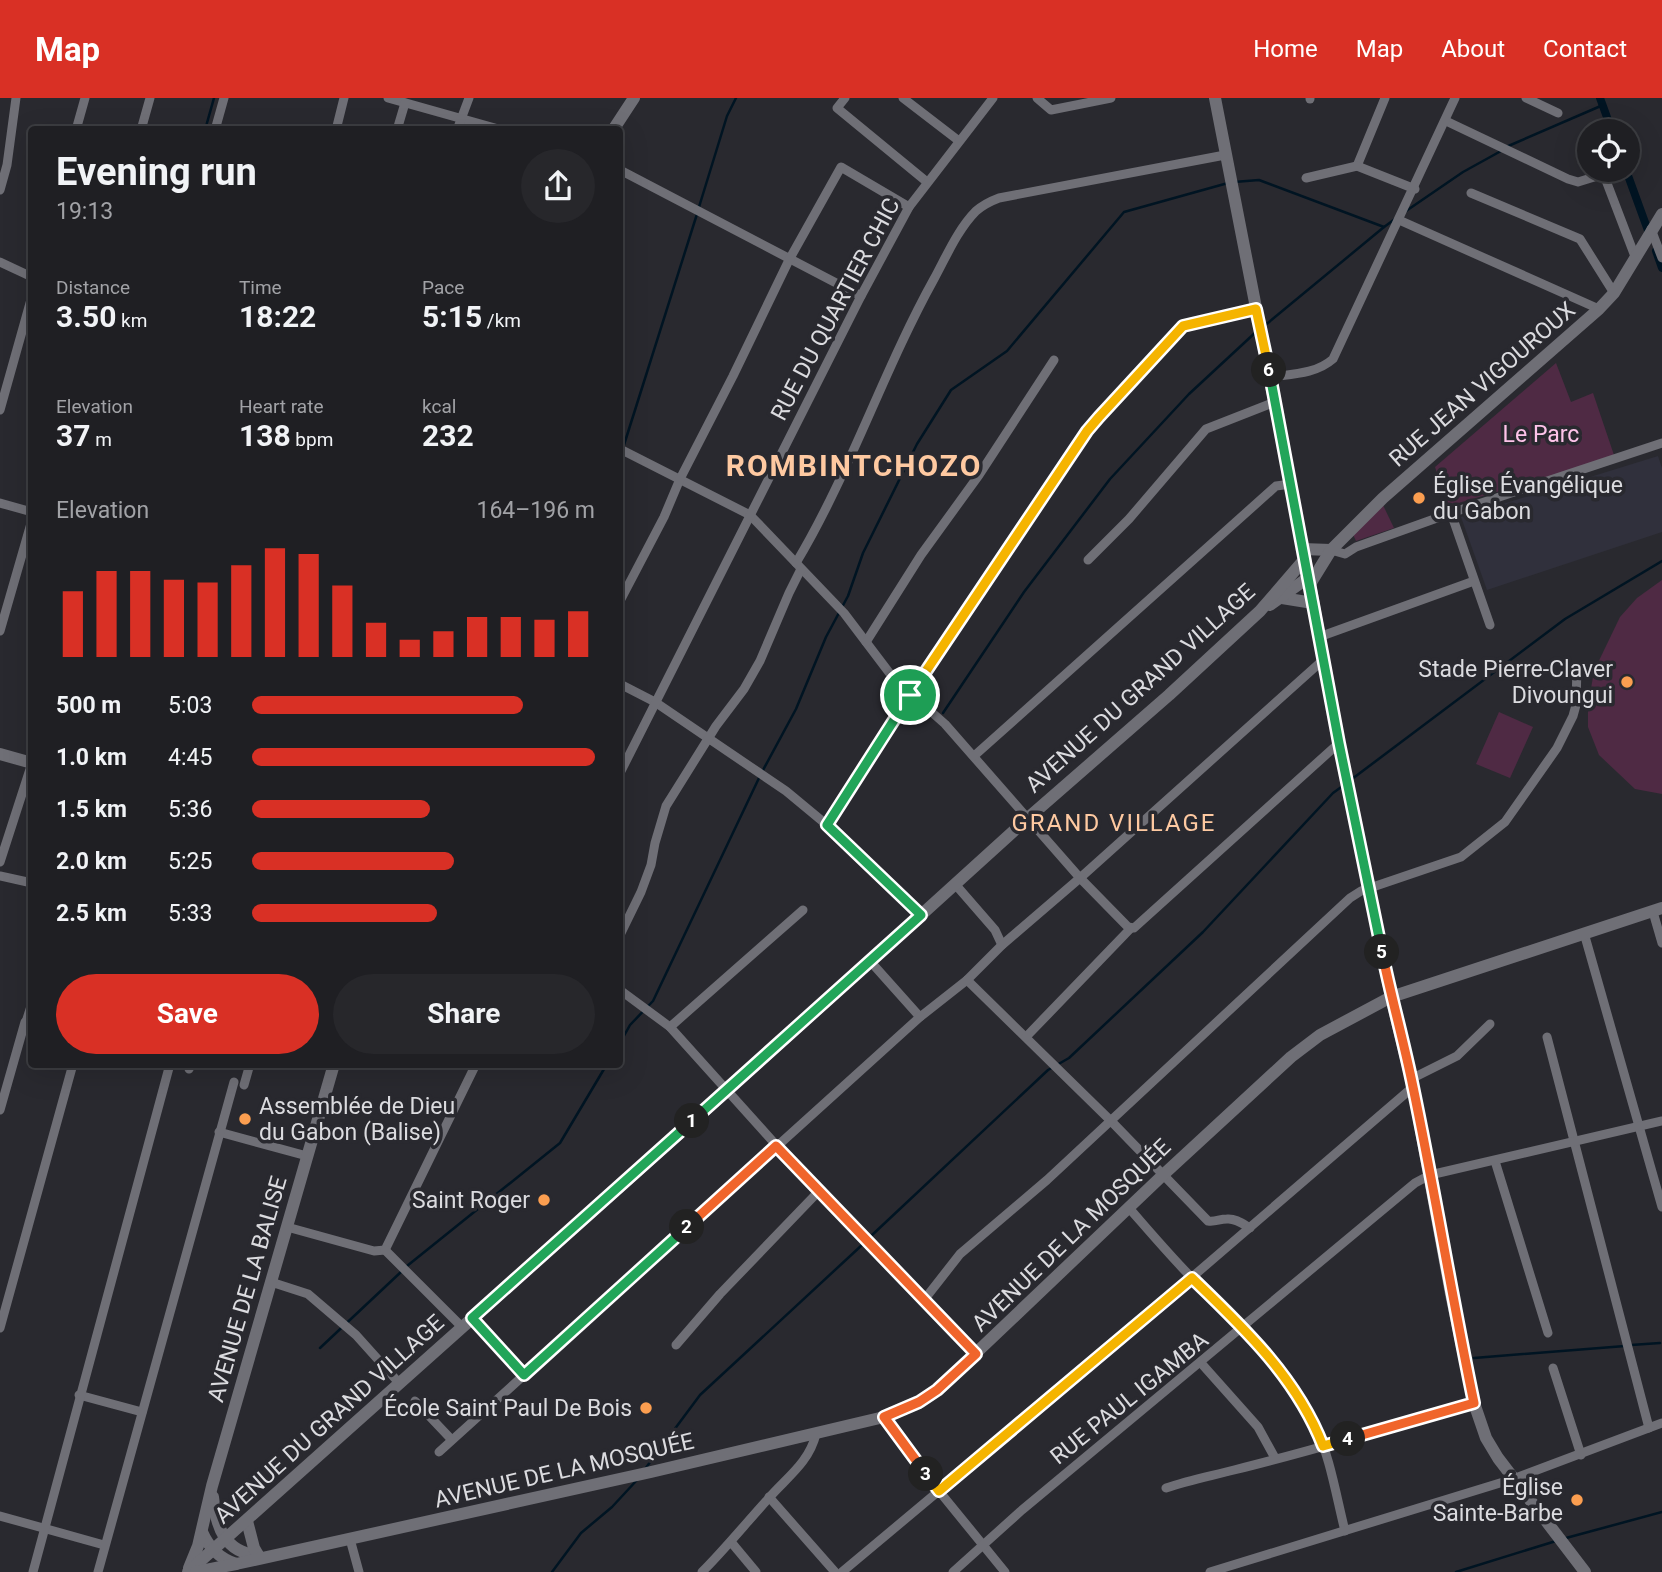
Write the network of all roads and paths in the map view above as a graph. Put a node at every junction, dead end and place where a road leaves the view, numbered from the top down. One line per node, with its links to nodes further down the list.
1 (16, 98): 39 (street)
2 (85, 98): 22 (street)
3 (150, 98): 23 (street)
4 (224, 98): 24 (street)
5 (344, 98): 25 (street)
6 (388, 98): 18 (street)
7 (469, 98): 20 (street)
8 (634, 98): 29 (street)
9 (845, 98): 36 (street)
10 (902, 98): 30 (street)
11 (1037, 98): 12 (street)
12 (1111, 98)
13 (1215, 98): 31 (street)
14 (1385, 98): 32 (street)
15 (1455, 98): 21 (street)
16 (1526, 98): 19 (street)
17 (991, 99): 30 (street, RUE DU QUARTIER CHIC)
18 (410, 102): 20 (street); 26 (street)
19 (1558, 113)
20 (460, 118): 27 (street); 28 (street)
21 (1446, 121): 35 (street); 38 (street)
22 (77, 126)
23 (142, 126)
24 (216, 126)
25 (337, 126)
26 (399, 126)
27 (458, 126)
28 (488, 126)
29 (616, 126)
30 (959, 141): 36 (street, RUE DU QUARTIER CHIC)
31 (1225, 155): 54 (street); 71 (street)
32 (1357, 166): 34 (street); 38 (street)
33 (623, 172): 47 (street)
34 (1306, 178)
35 (1577, 181)
36 (927, 182): 41 (street, RUE DU QUARTIER CHIC)
37 (1607, 182): 46 (street)
38 (1415, 188): 43 (street)
39 (0, 190)
40 (1471, 193): 50 (street)
41 (909, 207): 47 (street); 51 (street, RUE DU QUARTIER CHIC)
42 (1662, 214): 44 (street, RUE JEAN VIGOUROUX)
43 (1400, 219): 52 (street); 56 (street)
44 (1651, 229): 45 (street); 46 (street, RUE JEAN VIGOUROUX)
45 (1662, 258)
46 (1636, 259): 50 (street, RUE JEAN VIGOUROUX)
47 (789, 260): 51 (street); 61 (street)
48 (0, 262): 49 (street)
49 (28, 274)
50 (1614, 293): 52 (street, RUE JEAN VIGOUROUX)
51 (861, 296): 66 (street, RUE DU QUARTIER CHIC)
52 (1600, 309): 68 (street, RUE JEAN VIGOUROUX)
53 (28, 310): 58 (street)
54 (1257, 315): 56 (street); 85 (street)
55 (1054, 360): 81 (street)
56 (1270, 377): 57 (street)
57 (1275, 402): 62 (street); 70 (street)
58 (0, 410)
59 (1662, 443): 65 (street)
60 (623, 450): 61 (street)
61 (680, 479): 66 (street); 74 (street)
62 (1291, 484): 69 (street); 90 (street)
63 (0, 503): 64 (street)
64 (28, 511)
65 (1451, 513): 68 (street); 73 (street)
66 (750, 515): 71 (street); 86 (street, RUE DU QUARTIER CHIC)
67 (28, 534): 79 (street)
68 (1331, 550): 69 (street); 72 (street, RUE JEAN VIGOUROUX)
69 (1303, 555): 72 (street); 77 (street, AVENUE DU GRAND VILLAGE)
70 (1087, 560)
71 (799, 566): 81 (street); 87 (street)
72 (1309, 581): 75 (street); 76 (street)
73 (1474, 581): 78 (street); 80 (street)
74 (623, 595)
75 (1282, 598): 76 (street); 77 (street)
76 (1313, 603): 80 (street)
77 (1260, 611): 94 (street, AVENUE DU GRAND VILLAGE)
78 (1490, 625)
79 (0, 631)
80 (1319, 636): 82 (street)
81 (866, 642): 85 (street)
82 (1323, 660): 88 (street); 98 (street)
83 (1577, 666): 101 (street)
84 (623, 686): 86 (street)
85 (910, 695): 90 (street); 95 (street)
86 (655, 702): 87 (street); 92 (street, RUE DU QUARTIER CHIC)
87 (709, 739): 95 (street); 106 (street)
88 (1339, 743): 101 (street); 105 (street)
89 (0, 754): 91 (street)
90 (974, 757): 94 (street)
91 (28, 762)
92 (623, 767)
93 (28, 775): 96 (street)
94 (1028, 818): 98 (street); 100 (street, AVENUE DU GRAND VILLAGE)
95 (827, 825): 104 (street)
96 (0, 862)
97 (0, 876): 99 (street)
98 (1080, 878): 105 (street); 109 (street)
99 (28, 882)
100 (955, 884): 104 (street, AVENUE DU GRAND VILLAGE); 109 (street)
101 (1370, 889): 113 (street); 128 (street)
102 (803, 910): 117 (street)
103 (1658, 910): 107 (street, AVENUE DE LA MOSQUÉE); 108 (street)
104 (921, 915): 110 (street, AVENUE DU GRAND VILLAGE)
105 (1131, 928): 118 (street)
106 (623, 930)
107 (1584, 933): 113 (street, AVENUE DE LA MOSQUÉE); 130 (street)
108 (1662, 943)
109 (1002, 945): 111 (street)
110 (870, 961): 115 (street); 126 (street, AVENUE DU GRAND VILLAGE)
111 (967, 980): 115 (street); 118 (street)
112 (623, 992): 117 (street)
113 (1391, 998): 125 (street); 136 (street, AVENUE DE LA MOSQUÉE)
114 (28, 1016): 127 (street)
115 (920, 1017): 133 (street)
116 (1490, 1024): 125 (street)
117 (670, 1027): 126 (street)
118 (1026, 1037): 128 (street)
119 (1547, 1037): 132 (street)
120 (72, 1068): 148 (street)
121 (169, 1068): 157 (street)
122 (248, 1068): 131 (street)
123 (333, 1068): 134 (street, AVENUE DE LA BALISE)
124 (474, 1068): 143 (street)
125 (1412, 1083): 137 (street); 142 (street)
126 (727, 1091): 133 (street); 147 (street, AVENUE DU GRAND VILLAGE)
127 (0, 1110)
128 (1111, 1121): 136 (street); 146 (street)
129 (1662, 1121): 130 (street)
130 (1640, 1127): 132 (street); 139 (street)
131 (219, 1132): 134 (street); 160 (street)
132 (1574, 1142): 135 (street); 163 (street)
133 (776, 1146): 138 (street); 155 (street)
134 (307, 1156): 141 (street, AVENUE DE LA BALISE)
135 (1495, 1161): 137 (street); 150 (street)
136 (1163, 1175): 140 (street, AVENUE DE LA MOSQUÉE); 142 (street)
137 (1430, 1175): 149 (street, RUE PAUL IGAMBA); 159 (street)
138 (819, 1191): 146 (street); 151 (street)
139 (1662, 1207)
140 (1129, 1208): 144 (street); 152 (street, AVENUE DE LA MOSQUÉE)
141 (287, 1227): 143 (street); 145 (street, AVENUE DE LA BALISE)
142 (1250, 1228): 144 (street)
143 (384, 1250): 147 (street)
144 (1192, 1278): 149 (street); 173 (street)
145 (271, 1282): 156 (street); 171 (street, AVENUE DE LA BALISE)
146 (924, 1300): 152 (street)
147 (467, 1323): 155 (street); 156 (street, AVENUE DU GRAND VILLAGE)
148 (0, 1328)
149 (1244, 1328): 153 (street, RUE PAUL IGAMBA); 166 (street)
150 (1548, 1333)
151 (676, 1345)
152 (976, 1354): 161 (street, AVENUE DE LA MOSQUÉE)
153 (1201, 1363): 169 (street); 185 (street, RUE PAUL IGAMBA)
154 (1553, 1368): 168 (street)
155 (524, 1375): 165 (street)
156 (400, 1384): 177 (street, AVENUE DU GRAND VILLAGE)
157 (79, 1395): 160 (street); 178 (street)
158 (415, 1401): 165 (street)
159 (1474, 1403): 166 (street); 170 (street)
160 (142, 1412): 184 (street)
161 (884, 1417): 164 (street, AVENUE DE LA MOSQUÉE); 173 (street)
162 (1662, 1423): 163 (street)
163 (1649, 1428): 168 (street)
164 (816, 1434): 174 (street); 181 (street, AVENUE DE LA MOSQUÉE)
165 (451, 1439): 167 (street)
166 (1323, 1446): 169 (street); 179 (street)
167 (439, 1452)
168 (1581, 1455): 170 (street)
169 (1275, 1458): 172 (street)
170 (1513, 1479): 179 (street); 201 (street)
171 (212, 1486): 175 (street); 180 (street, AVENUE DE LA BALISE)
172 (1166, 1488)
173 (939, 1491): 185 (street); 197 (street)
174 (769, 1497): 183 (street); 196 (street)
175 (214, 1510): 177 (street); 182 (street)
176 (0, 1516): 178 (street)
177 (244, 1523): 182 (street, AVENUE DU GRAND VILLAGE); 187 (street)
178 (44, 1528): 184 (street); 189 (street)
179 (1345, 1531): 200 (street)
180 (202, 1532): 186 (street); 191 (street, AVENUE DE LA BALISE)
181 (350, 1539): 187 (street, AVENUE DE LA MOSQUÉE); 193 (street)
182 (225, 1541): 186 (street, AVENUE DU GRAND VILLAGE); 187 (street)
183 (731, 1542): 194 (street); 195 (street)
184 (104, 1545): 190 (street)
185 (984, 1546): 198 (street, RUE PAUL IGAMBA); 199 (street)
186 (214, 1550): 188 (street); 191 (street, AVENUE DU GRAND VILLAGE)
187 (264, 1556): 188 (street, AVENUE DE LA MOSQUÉE)
188 (236, 1564): 192 (street, AVENUE DE LA MOSQUÉE)
189 (33, 1572)
190 (99, 1572)
191 (187, 1572)
192 (196, 1572)
193 (359, 1572)
194 (702, 1572)
195 (756, 1572)
196 (835, 1572)
197 (842, 1572)
198 (953, 1572)
199 (1005, 1572)
200 (1210, 1572)
201 (1584, 1572)

